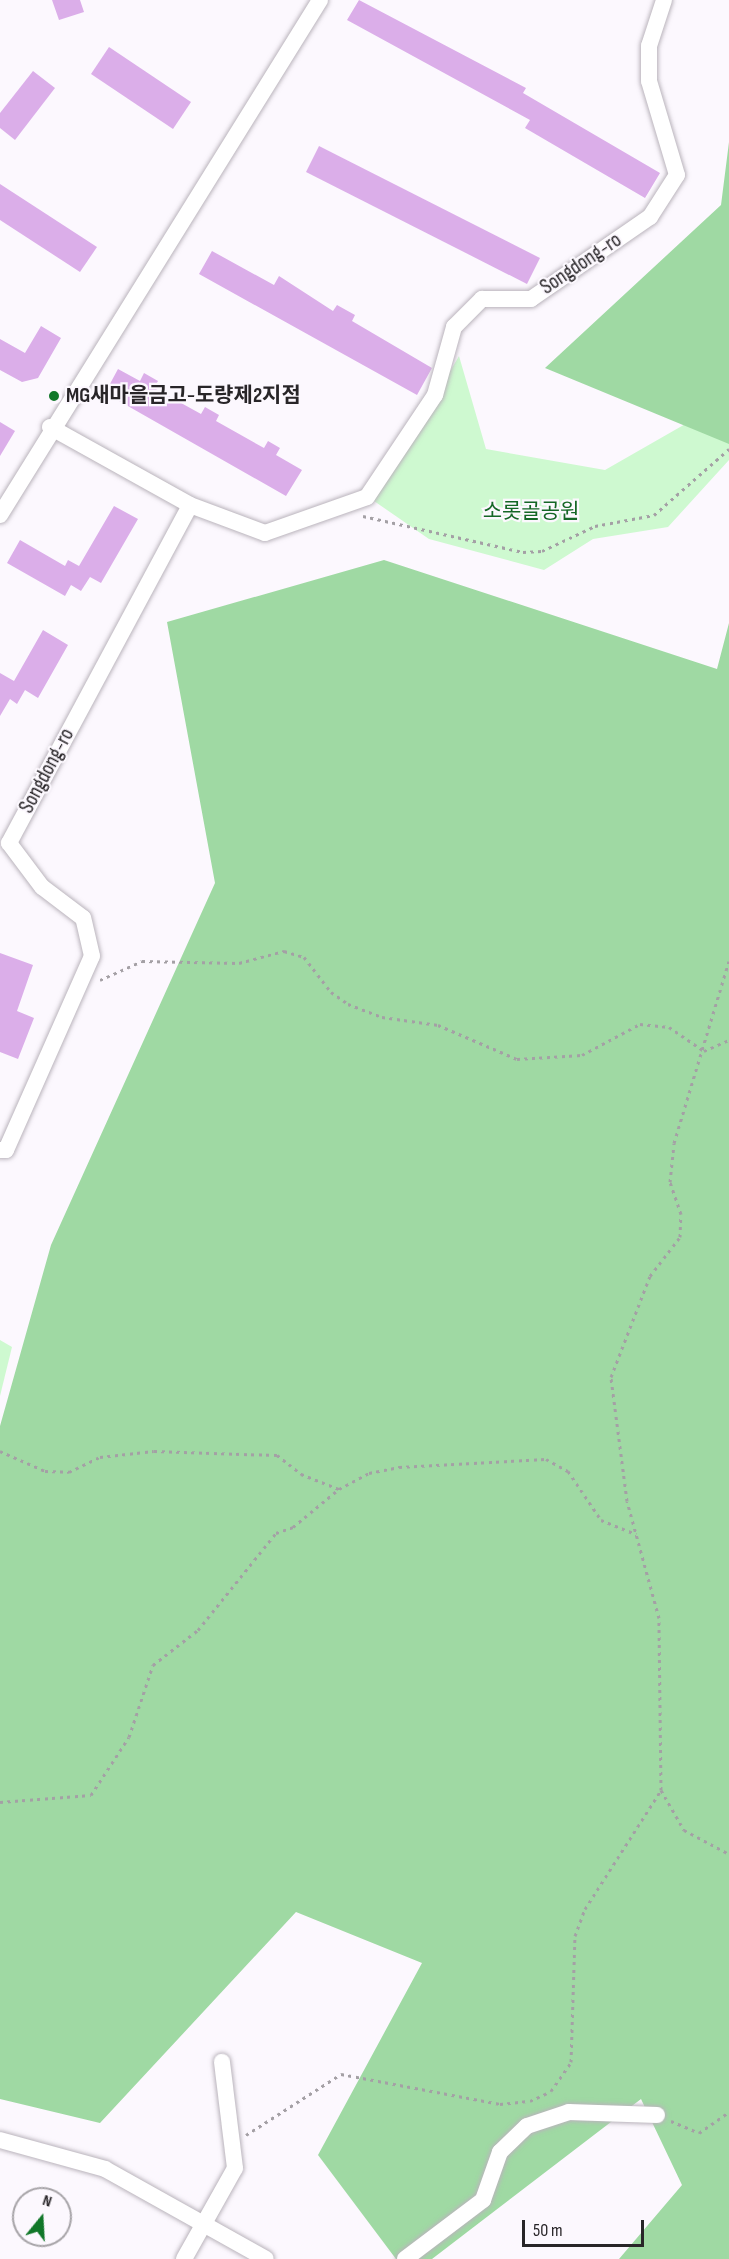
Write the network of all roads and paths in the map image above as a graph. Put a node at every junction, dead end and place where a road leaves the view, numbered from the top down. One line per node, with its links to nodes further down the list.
1 (320, 0): 3 (street)
2 (664, 0): 6 (street, Songdong-ro)
3 (50, 427): 5 (street, Songdong-ro); 7 (street)
4 (729, 448): 6 (path)
5 (190, 505): 6 (street, Songdong-ro); 9 (street, Songdong-ro)
6 (333, 505)
7 (0, 515)
8 (729, 961): 11 (path)
9 (80, 984): 11 (path); 12 (street, Songdong-ro)
10 (729, 1040): 11 (path)
11 (705, 1051): 15 (path)
12 (0, 1150)
13 (0, 1451): 14 (path)
14 (339, 1489): 15 (path); 17 (path)
15 (636, 1534): 16 (path)
16 (661, 1790): 18 (path); 23 (path)
17 (0, 1802)
18 (729, 1854)
19 (222, 2062): 23 (street)
20 (729, 2112): 21 (path)
21 (657, 2115): 27 (street)
22 (0, 2140): 24 (street)
23 (233, 2141): 24 (street)
24 (208, 2223): 25 (street); 26 (street)
25 (184, 2259)
26 (266, 2259)
27 (405, 2259)

